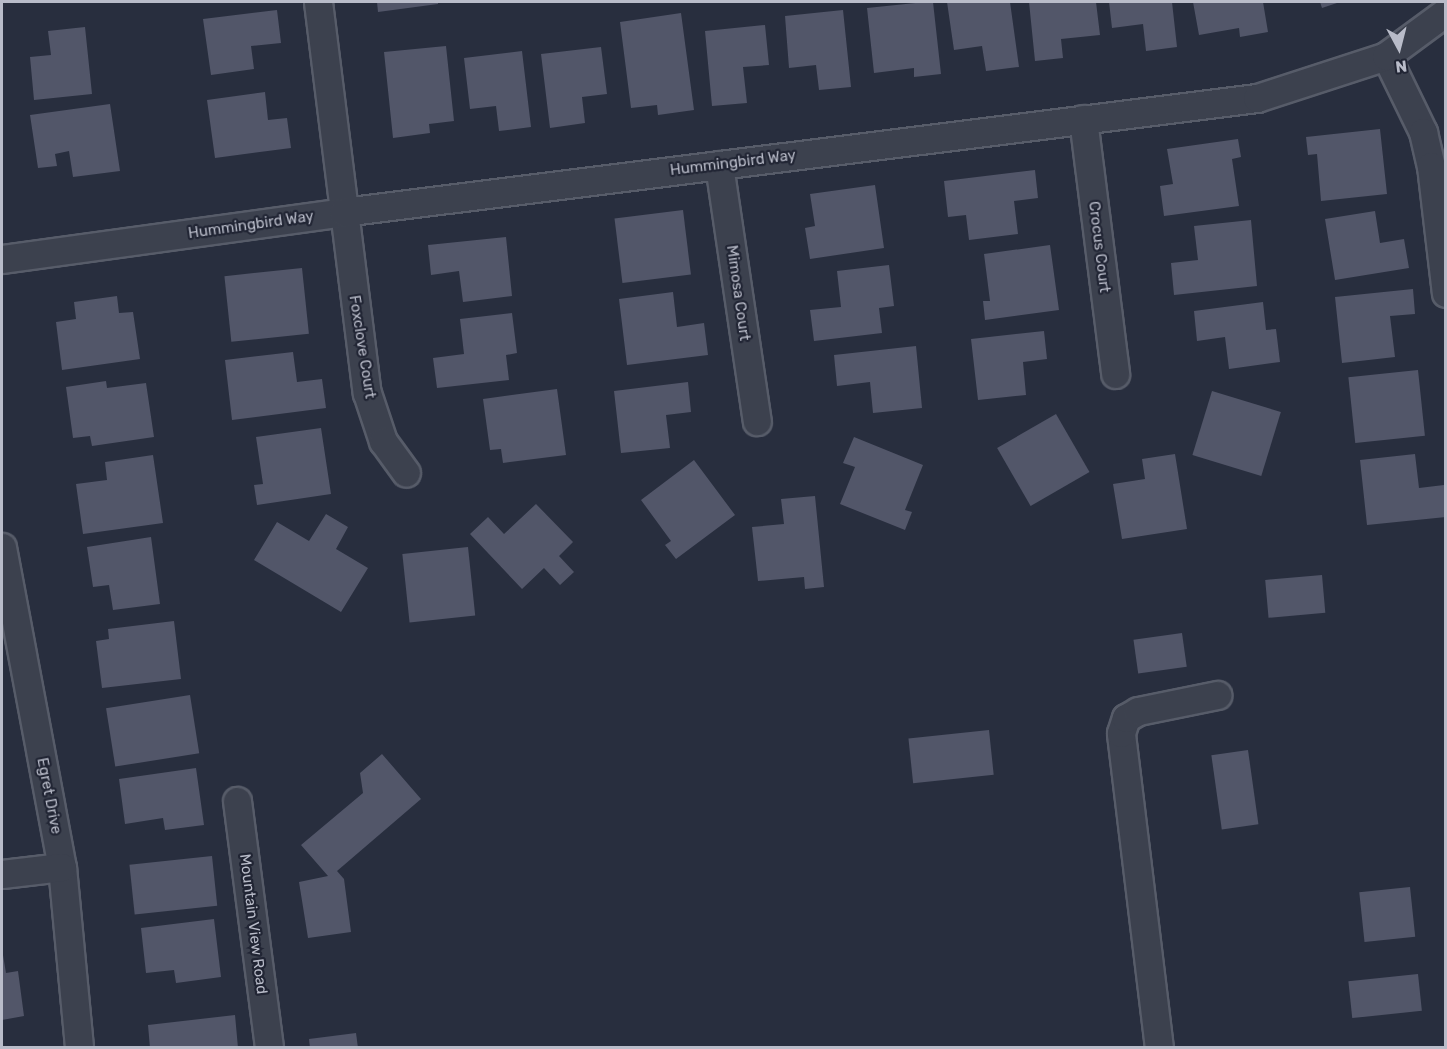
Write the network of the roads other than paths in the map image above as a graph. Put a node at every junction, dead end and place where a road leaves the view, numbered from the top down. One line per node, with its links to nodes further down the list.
1 (318, 2): 6 (street, Foxclove Court)
2 (1446, 12): 3 (street, Hummingbird Way)
3 (1386, 56): 4 (street, Hummingbird Way); 8 (street)
4 (1083, 119): 5 (street, Hummingbird Way); 9 (street, Crocus Court)
5 (719, 165): 6 (street, Hummingbird Way); 10 (street, Mimosa Court)
6 (343, 212): 7 (street, Hummingbird Way); 11 (street, Foxclove Court)
7 (2, 259)
8 (1446, 293)
9 (1115, 374)
10 (757, 421)
11 (406, 472)
12 (2, 547): 15 (street, Egret Drive)
13 (1216, 695): 19 (street)
14 (237, 801): 18 (street, Mountain View Road)
15 (63, 867): 16 (street); 17 (street, Egret Drive)
16 (2, 874)
17 (79, 1047)
18 (269, 1047)
19 (1159, 1047)

